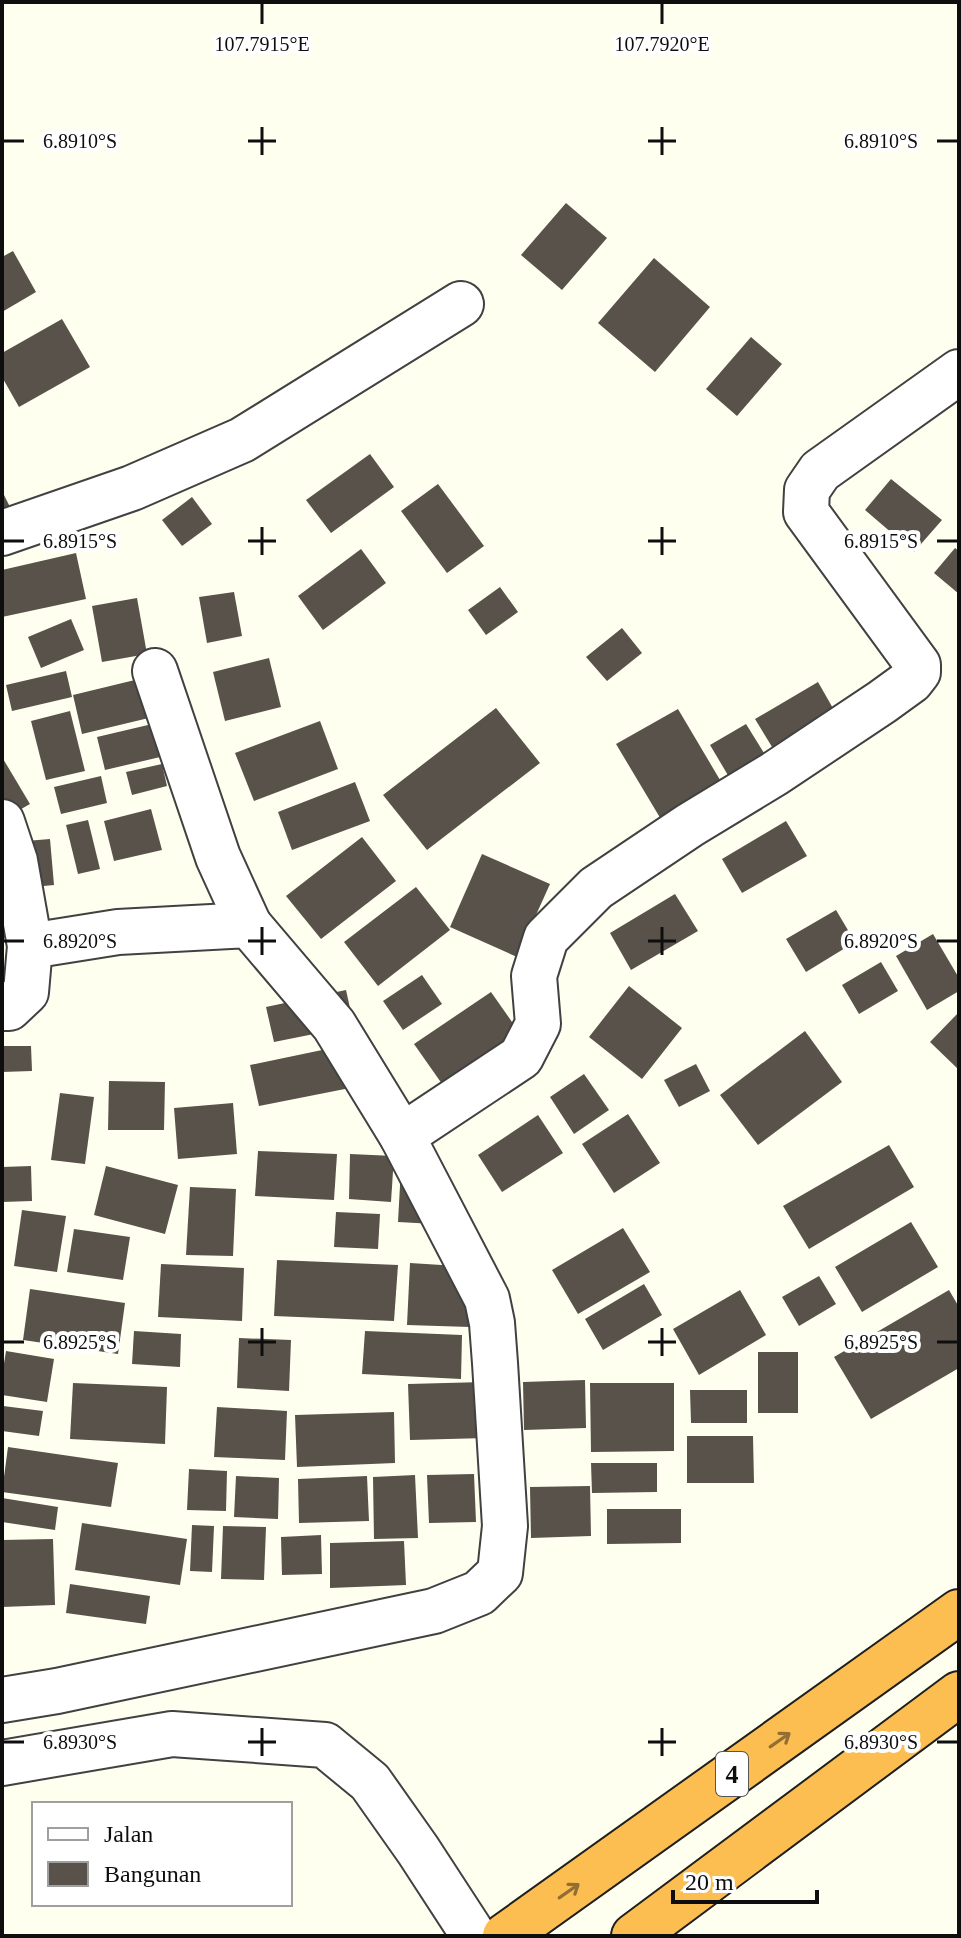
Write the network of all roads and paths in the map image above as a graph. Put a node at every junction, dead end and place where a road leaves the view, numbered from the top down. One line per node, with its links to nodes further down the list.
1 (461, 304): 3 (street)
2 (959, 372): 9 (street)
3 (2, 533)
4 (155, 671): 6 (street)
5 (2, 822): 7 (street)
6 (249, 925): 7 (street); 9 (street)
7 (30, 946): 8 (street)
8 (2, 1008)
9 (402, 1136): 11 (street)
10 (959, 1612): 17 (highway, 4, one-way to 10)
11 (57, 1691): 13 (street); 14 (street)
12 (959, 1694): 18 (highway)
13 (2, 1700)
14 (70, 1750): 15 (street); 16 (street)
15 (2, 1763)
16 (474, 1936)
17 (505, 1936)
18 (634, 1936)

